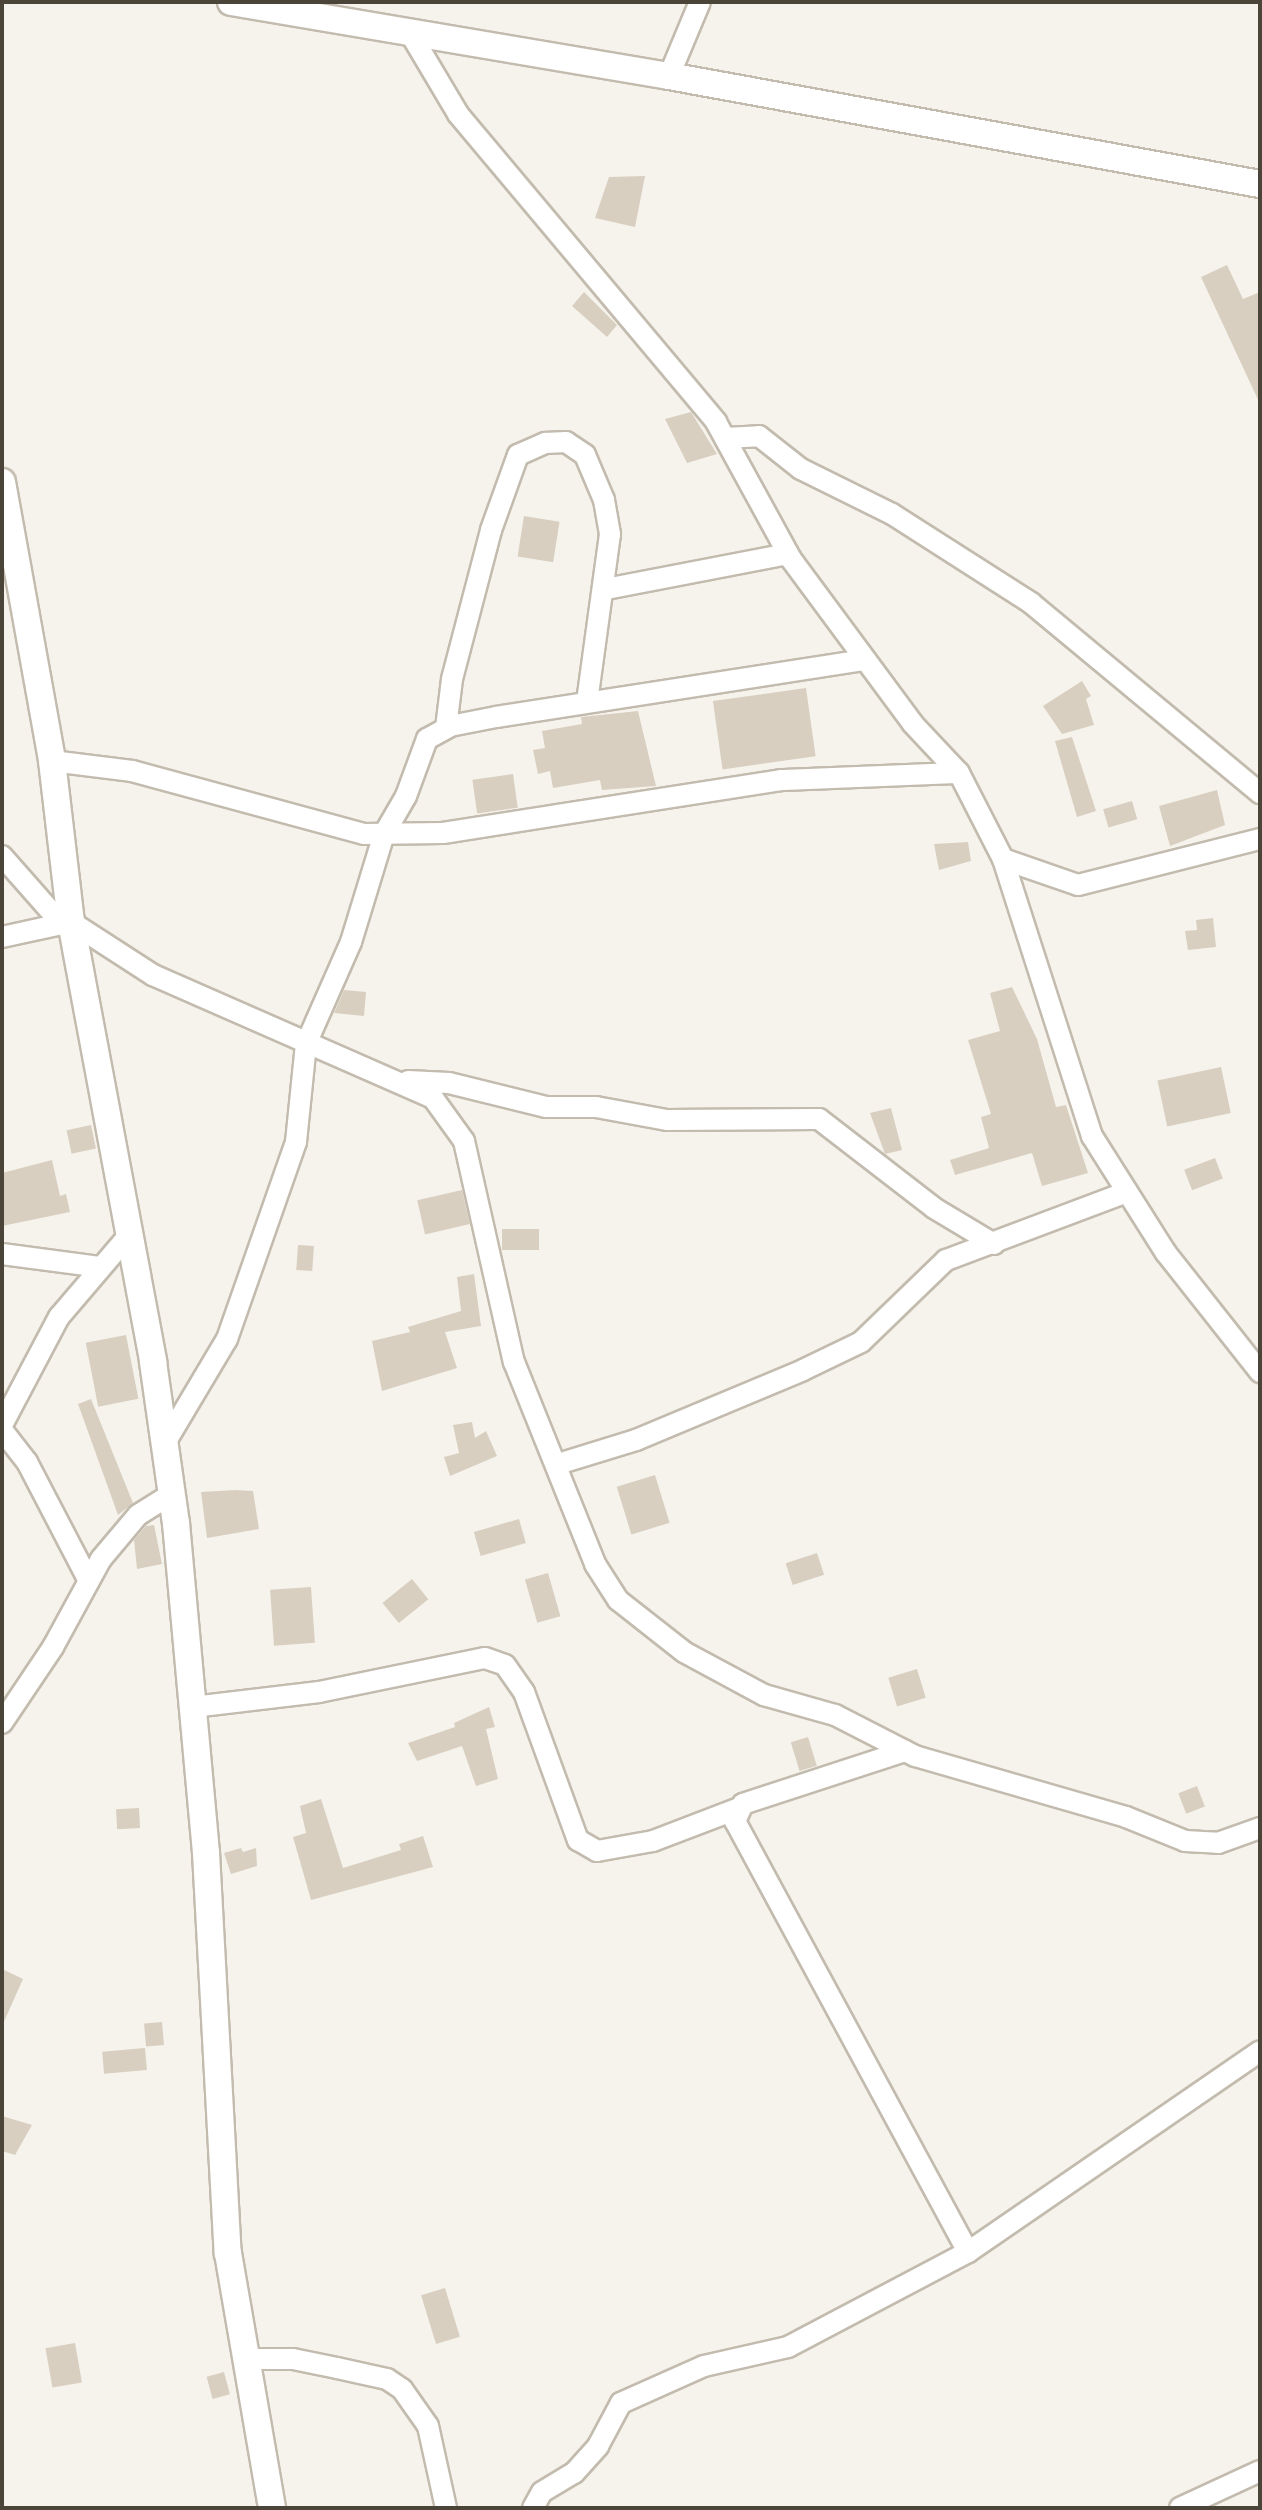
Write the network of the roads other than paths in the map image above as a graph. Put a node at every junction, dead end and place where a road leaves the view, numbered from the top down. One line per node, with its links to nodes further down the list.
1 (231, 2): 3 (street)
2 (695, 5): 4 (street)
3 (410, 33): 4 (street); 6 (street)
4 (669, 76): 5 (street)
5 (1260, 184)
6 (725, 438): 8 (street); 15 (street)
7 (2, 482): 13 (street)
8 (788, 554): 9 (street); 10 (street)
9 (606, 589): 11 (street); 12 (street)
10 (865, 660): 11 (street); 14 (street)
11 (587, 702): 12 (street)
12 (446, 728): 16 (street)
13 (52, 761): 16 (street); 20 (street)
14 (959, 773): 16 (street); 19 (street)
15 (1260, 793)
16 (384, 834): 22 (street)
17 (1260, 839): 19 (street)
18 (2, 856): 20 (street)
19 (1003, 859): 24 (street)
20 (67, 923): 21 (street); 22 (street); 25 (street)
21 (2, 937)
22 (306, 1044): 23 (street); 31 (street)
23 (398, 1081): 26 (street); 32 (street)
24 (1127, 1192): 26 (street); 29 (street)
25 (129, 1235): 28 (street); 31 (street)
26 (994, 1244): 32 (street)
27 (2, 1254): 28 (street)
28 (101, 1267): 30 (street)
29 (1260, 1372)
30 (2, 1427): 34 (street)
31 (165, 1443): 33 (street)
32 (558, 1464): 37 (street)
33 (172, 1494): 34 (street); 35 (street)
34 (89, 1581): 36 (street)
35 (193, 1707): 38 (street); 42 (street)
36 (2, 1723)
37 (905, 1751): 38 (street); 39 (street)
38 (737, 1809): 41 (street)
39 (1260, 1828)
40 (1260, 2051): 41 (street)
41 (968, 2252): 46 (street)
42 (244, 2359): 44 (street); 45 (street)
43 (1260, 2471): 47 (street)
44 (272, 2508)
45 (446, 2508)
46 (533, 2508)
47 (1180, 2508)

